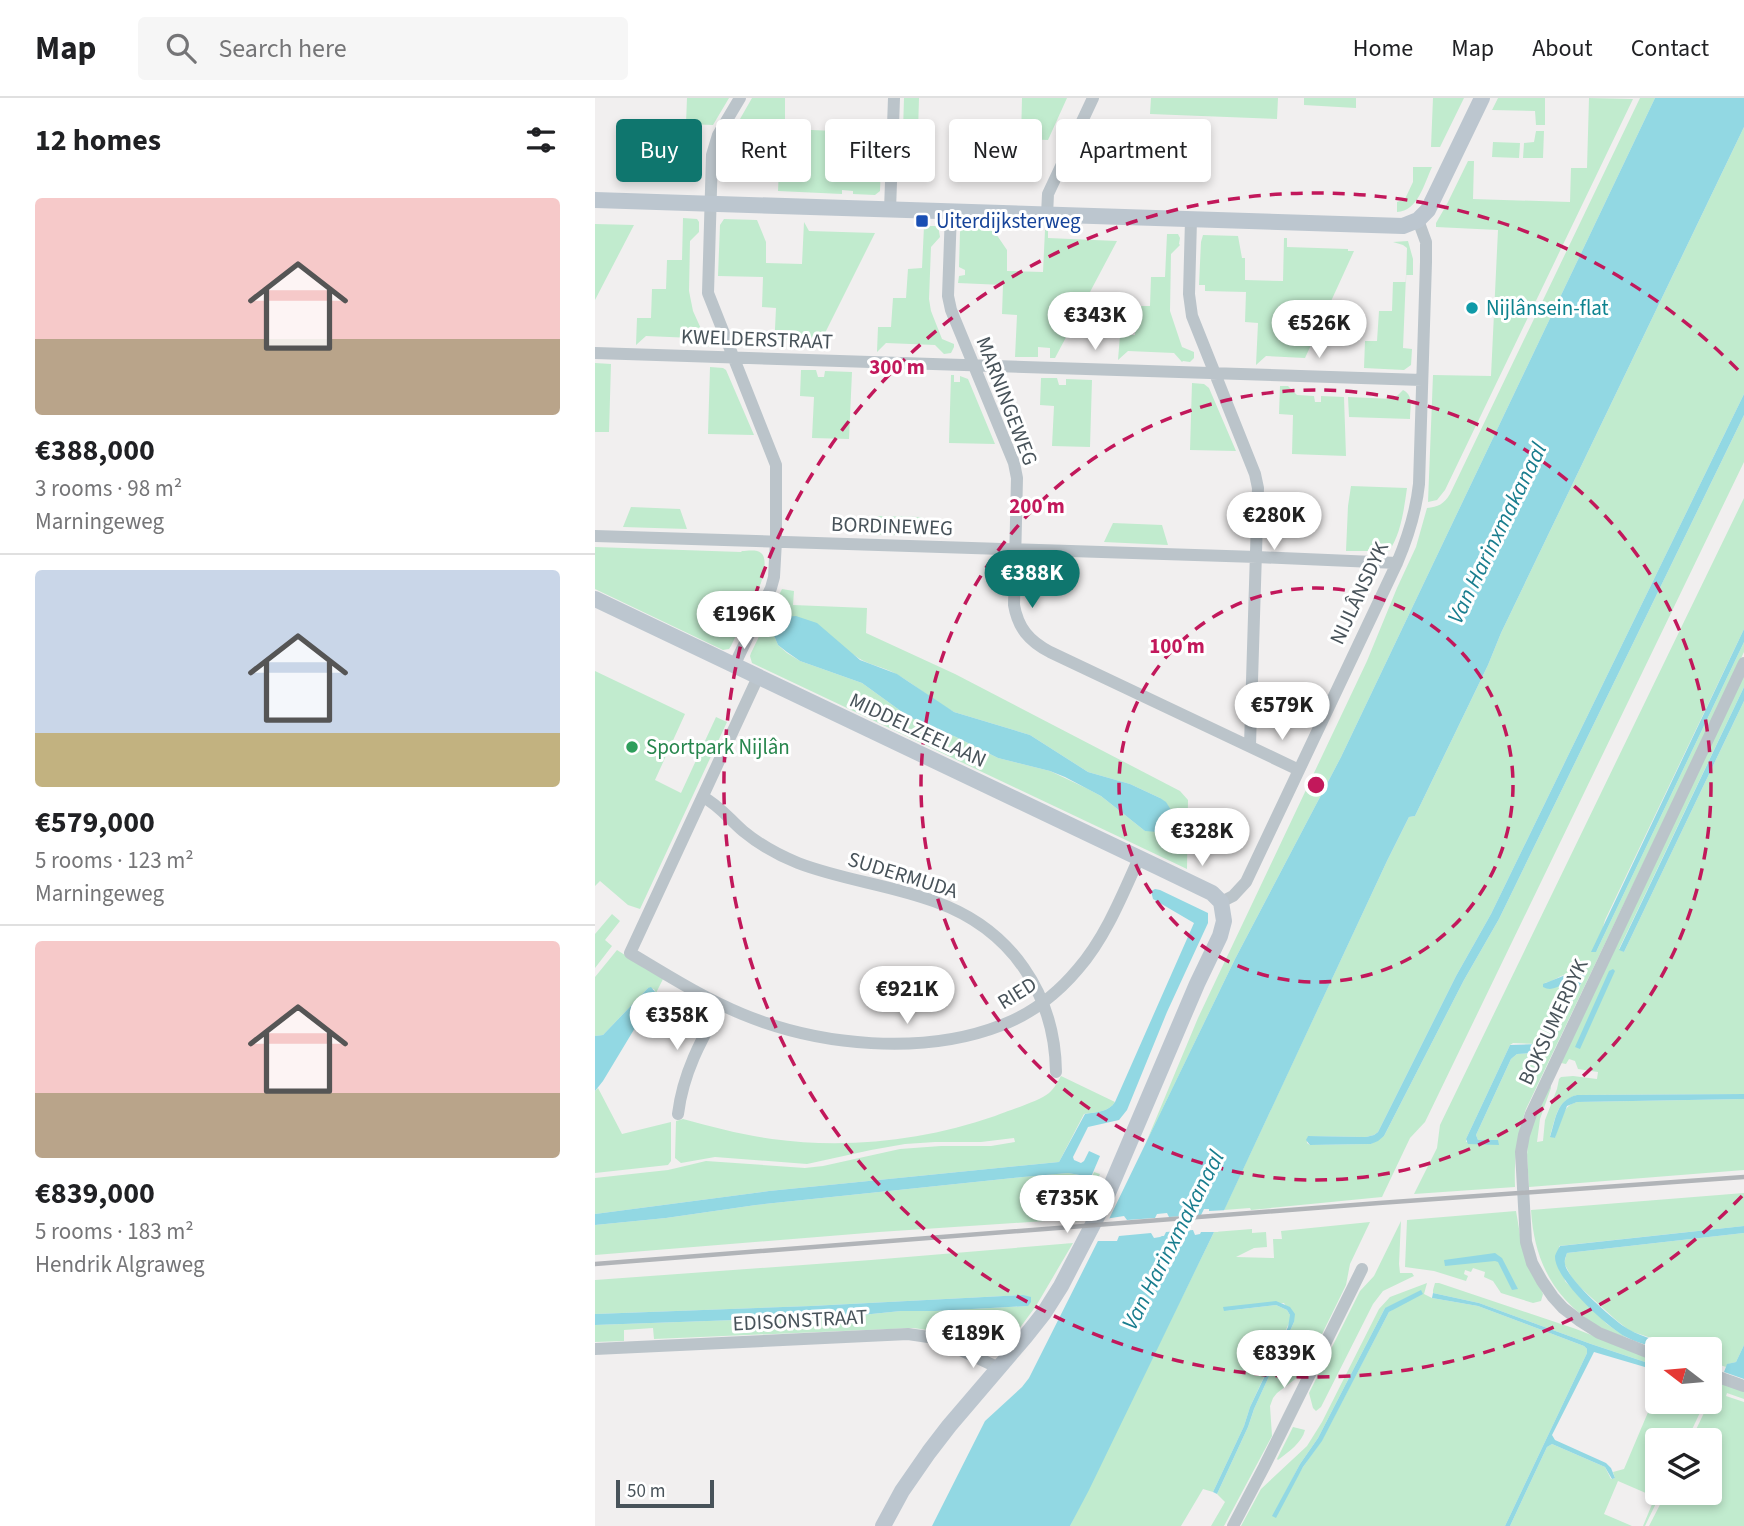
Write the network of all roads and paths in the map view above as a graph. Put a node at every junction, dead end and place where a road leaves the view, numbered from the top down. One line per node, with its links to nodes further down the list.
1 (740, 98): 6 (street)
2 (894, 98): 7 (street)
3 (1093, 98): 9 (street)
4 (1482, 98): 11 (street)
5 (595, 200): 6 (street)
6 (710, 204): 7 (street); 13 (street)
7 (890, 210): 8 (street)
8 (951, 212): 9 (street); 14 (street, MARNINGEWEG)
9 (1047, 215): 10 (street)
10 (1191, 220): 11 (street); 15 (street)
11 (1418, 220): 16 (street, NIJLÂNSDYK)
12 (595, 353): 13 (street, KWELDERSTRAAT)
13 (733, 357): 14 (street, KWELDERSTRAAT); 18 (street)
14 (974, 365): 15 (street, KWELDERSTRAAT); 19 (street, MARNINGEWEG)
15 (1215, 374): 16 (street, KWELDERSTRAAT); 20 (street)
16 (1422, 380): 21 (street, NIJLÂNSDYK)
17 (595, 536): 18 (street, BORDINEWEG)
18 (776, 541): 19 (street, BORDINEWEG); 24 (street)
19 (1016, 550): 20 (street, BORDINEWEG); 26 (street, MARNINGEWEG)
20 (1257, 557): 21 (street, BORDINEWEG); 26 (street)
21 (1397, 563): 27 (street, NIJLÂNSDYK)
22 (595, 599): 24 (street, MIDDELZEELAAN)
23 (1744, 663): 37 (street, BOKSUMERDYK)
24 (734, 666): 25 (street, MIDDELZEELAAN)
25 (758, 677): 28 (street, RIED); 29 (street, MIDDELZEELAAN)
26 (1249, 745): 27 (street, MARNINGEWEG)
27 (1299, 769): 30 (street, NIJLÂNSDYK)
28 (703, 797): 31 (street, SUDERMUDA); 32 (street, RIED)
29 (1139, 858): 30 (street, MIDDELZEELAAN); 31 (street, RIED)
30 (1221, 902): 38 (street)
31 (1043, 1002): 32 (street, RIED); 33 (street, SUDERMUDA)
32 (721, 1005): 34 (street)
33 (1056, 1073)
34 (678, 1114)
35 (1362, 1269): 42 (street)
36 (595, 1349): 38 (street, EDISONSTRAAT)
37 (1645, 1351)
38 (999, 1368): 41 (street)
39 (1722, 1378): 40 (street)
40 (1744, 1386)
41 (883, 1526)
42 (1233, 1526)

